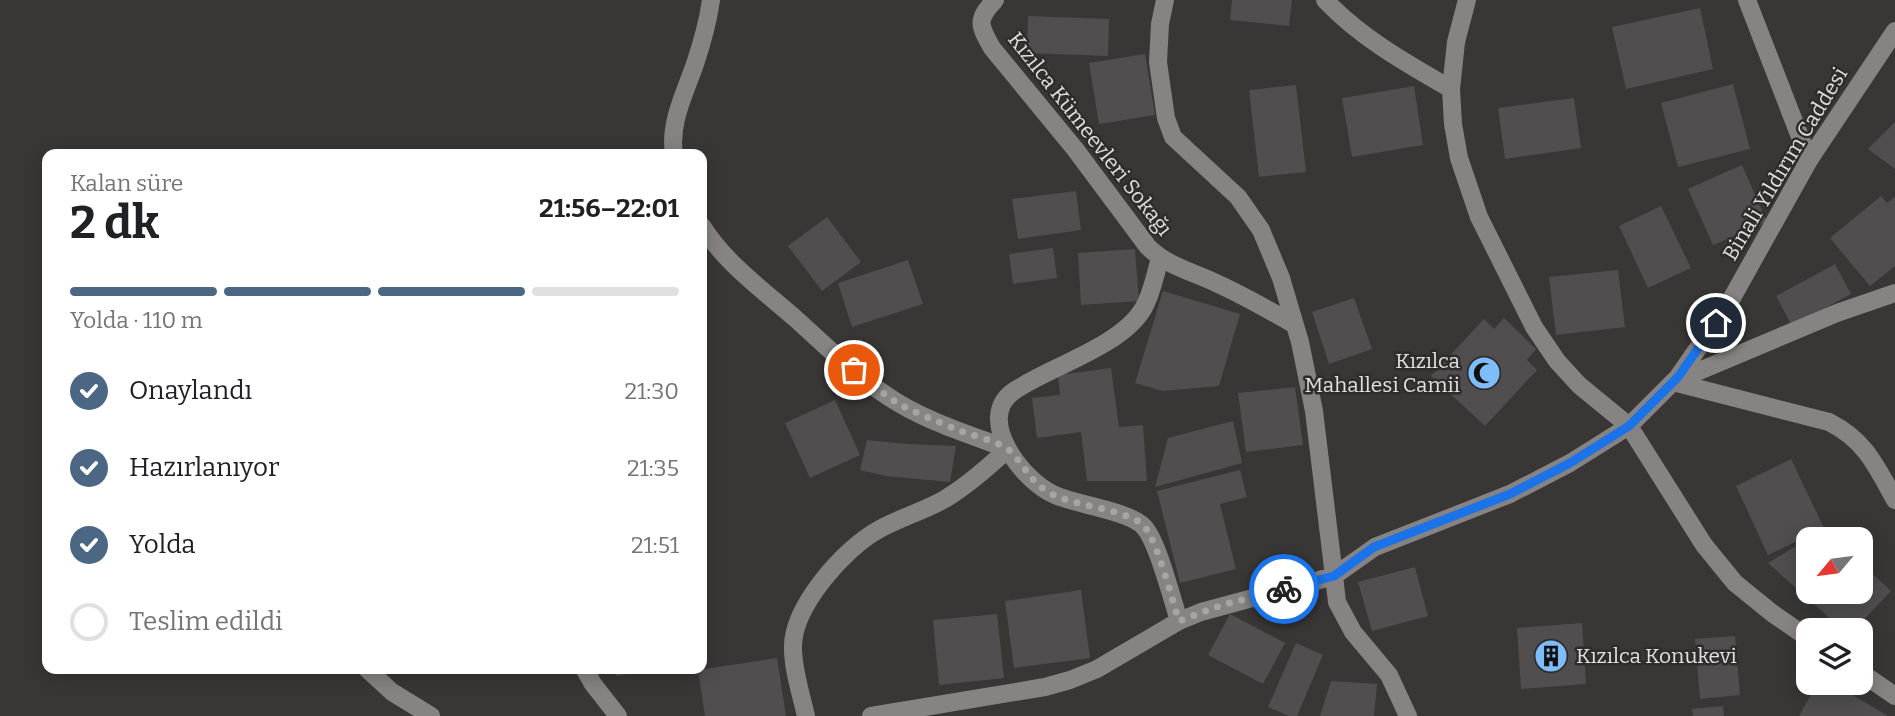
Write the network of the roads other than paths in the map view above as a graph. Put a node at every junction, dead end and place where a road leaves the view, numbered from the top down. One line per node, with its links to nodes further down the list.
1 (711, 0): 9 (street)
2 (995, 0): 12 (street, Kızılca Kümeevleri Sokağı)
3 (1325, 0): 8 (street)
4 (1467, 0): 8 (street)
5 (1747, 0): 10 (street)
6 (1161, 2): 14 (street)
7 (1895, 31): 10 (street, Binali Yıldırım Caddesi)
8 (1451, 89): 16 (street)
9 (673, 149)
10 (1809, 160): 15 (street, Binali Yıldırım Caddesi)
11 (707, 235): 17 (street, Kızılca Kümeevleri Sokağı)
12 (1160, 258): 14 (street, Kızılca Kümeevleri Sokağı); 17 (street, Kızılca Kümeevleri Sokağı)
13 (1895, 293): 15 (street)
14 (1295, 324): 19 (street)
15 (1673, 382): 16 (street, Binali Yıldırım Caddesi); 18 (street)
16 (1629, 426): 19 (street, Binali Yıldırım Caddesi); 21 (street)
17 (1008, 449): 20 (street, Kızılca Kümeevleri Sokağı); 28 (street)
18 (1895, 500)
19 (1334, 576): 20 (street); 30 (street)
20 (1179, 621): 29 (street)
21 (1796, 630)
22 (372, 674): 26 (street)
23 (587, 674): 27 (street)
24 (1873, 680): 25 (street)
25 (1895, 696)
26 (431, 716)
27 (618, 716)
28 (806, 716)
29 (871, 716)
30 (1408, 716)

